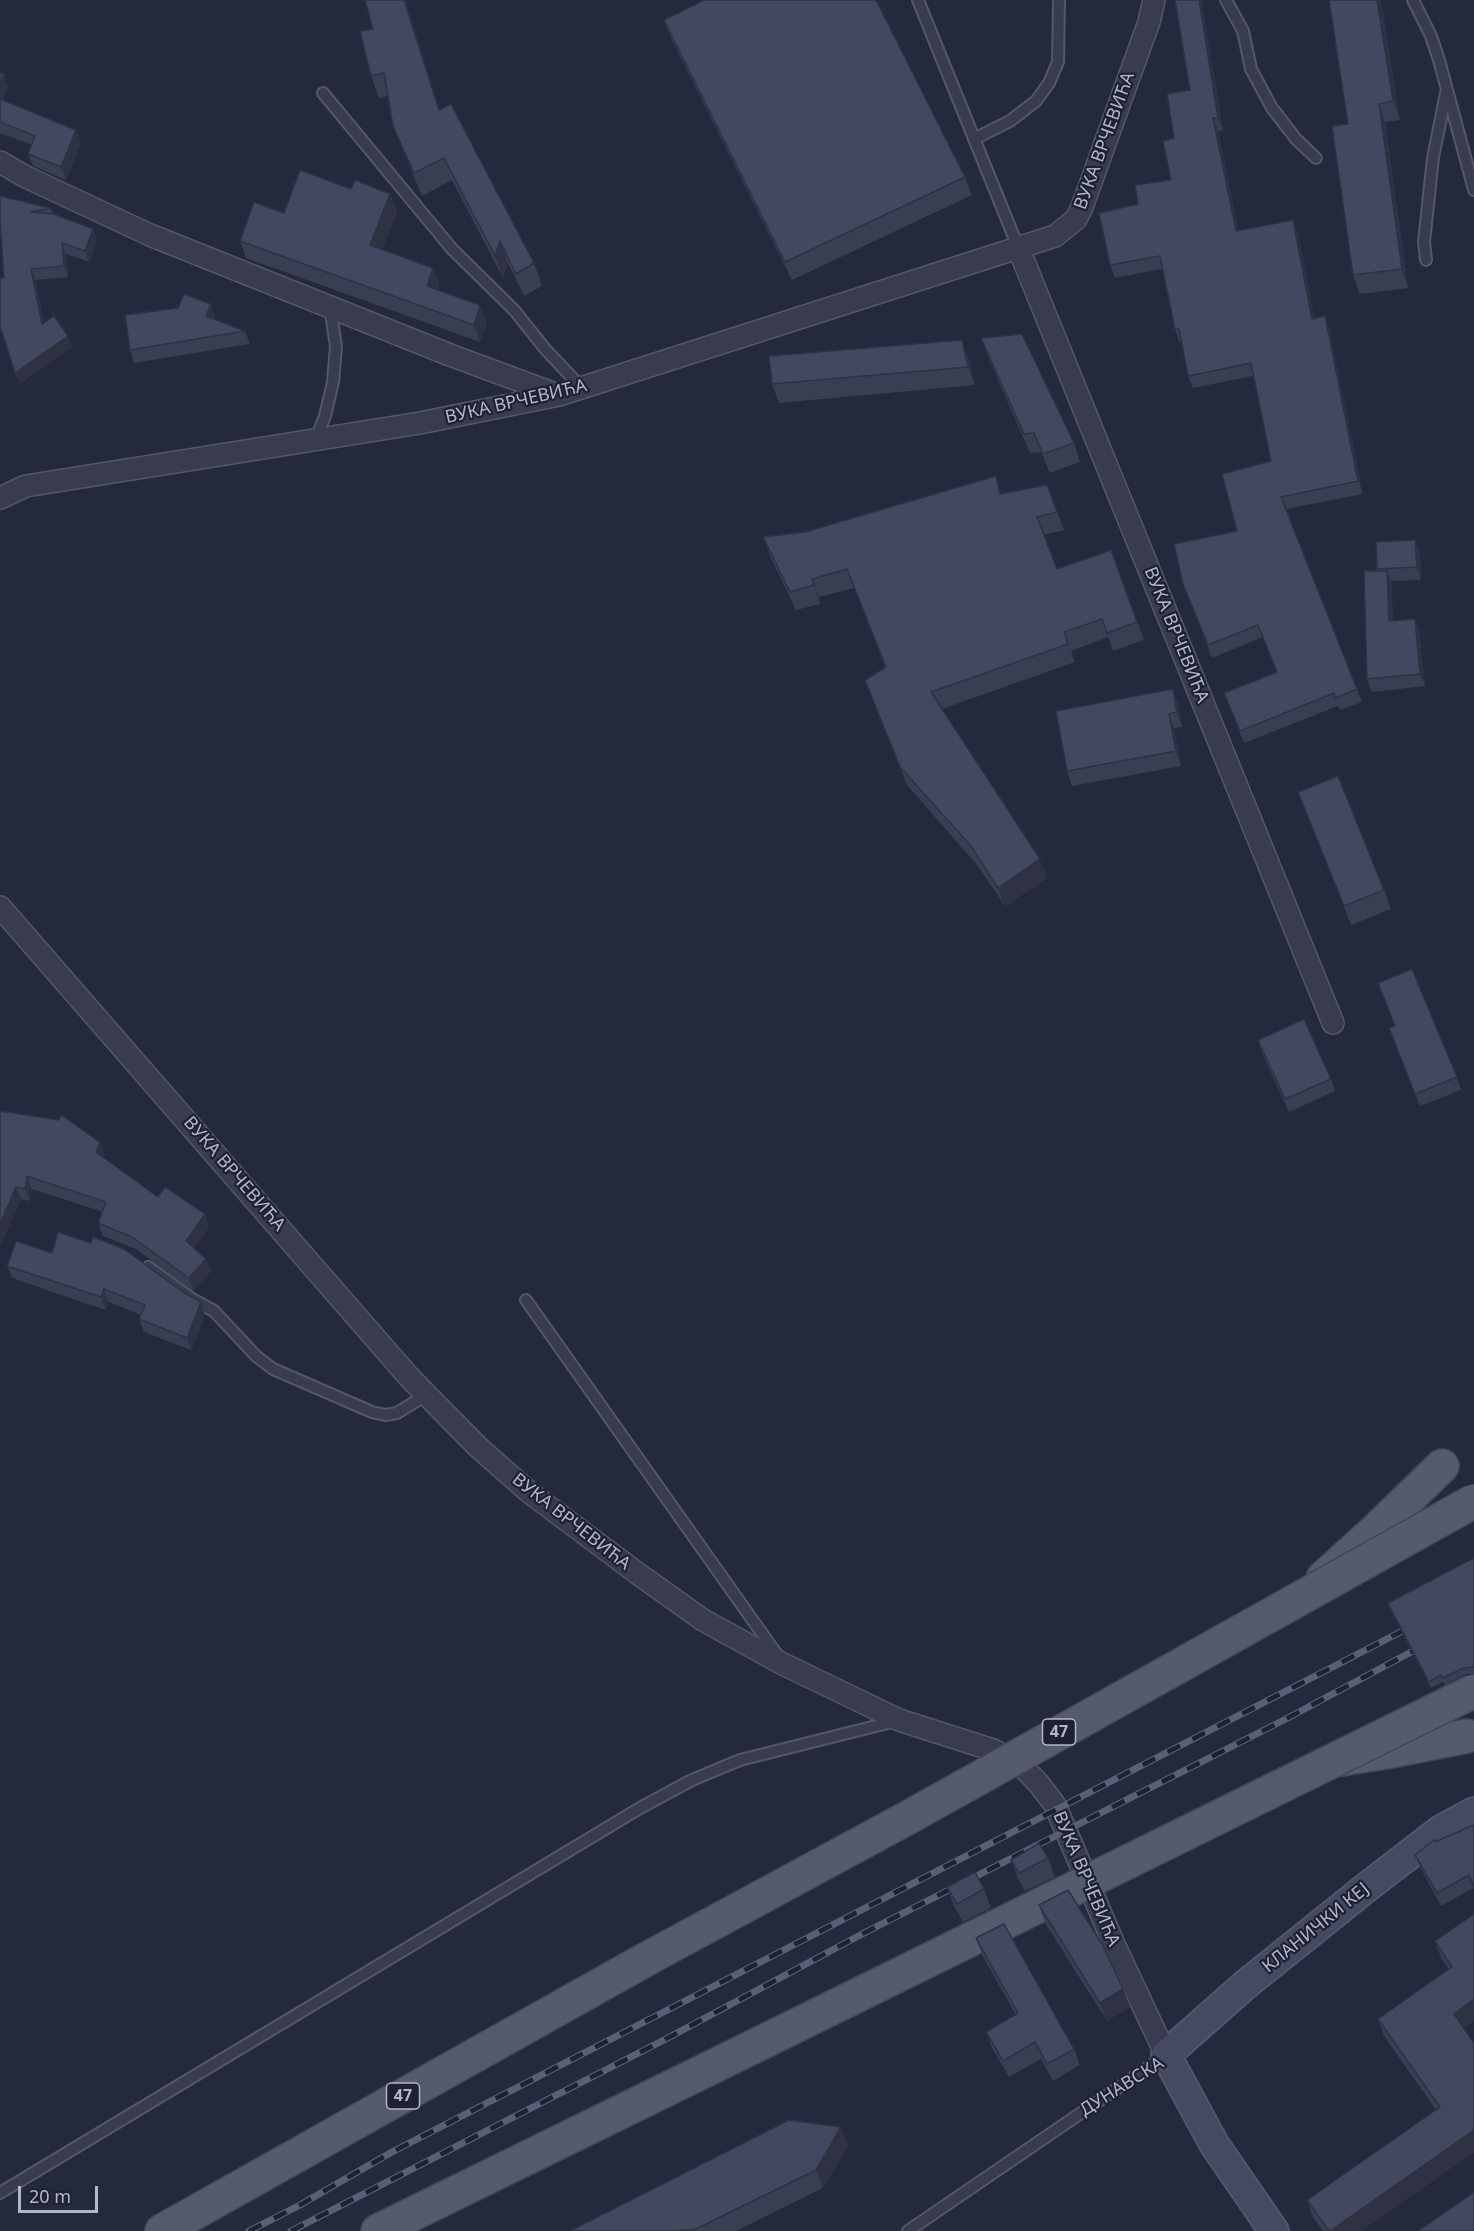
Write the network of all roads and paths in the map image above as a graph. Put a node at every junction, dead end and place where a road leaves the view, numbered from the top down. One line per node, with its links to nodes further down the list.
1 (918, 0): 8 (lane)
2 (1059, 0): 8 (lane)
3 (1154, 0): 12 (street, ВУКА ВРЧЕВИЋА)
4 (1226, 0): 9 (lane)
5 (1413, 0): 6 (lane)
6 (1447, 87): 11 (lane); 13 (lane)
7 (323, 93): 15 (lane)
8 (974, 139): 12 (lane)
9 (1316, 158)
10 (0, 162): 14 (street)
11 (1474, 190)
12 (1018, 247): 15 (street, ВУКА ВРЧЕВИЋА); 20 (street, ВУКА ВРЧЕВИЋА)
13 (1426, 260)
14 (330, 307): 16 (street); 17 (lane)
15 (582, 388): 16 (street, ВУКА ВРЧЕВИЋА)
16 (559, 395): 17 (street, ВУКА ВРЧЕВИЋА)
17 (316, 440): 18 (street, ВУКА ВРЧЕВИЋА)
18 (0, 498)
19 (0, 907): 23 (street, ВУКА ВРЧЕВИЋА)
20 (1333, 1023)
21 (140, 1262): 23 (lane)
22 (526, 1300): 27 (lane)
23 (426, 1395): 27 (street, ВУКА ВРЧЕВИЋА)
24 (1442, 1466): 26 (main road, bridge)
25 (1474, 1501): 26 (main road, 47, bridge)
26 (1305, 1595): 35 (main road, 47, bridge)
27 (783, 1664): 29 (street, ВУКА ВРЧЕВИЋА)
28 (1474, 1690): 31 (main road, bridge)
29 (899, 1720): 33 (street, ВУКА ВРЧЕВИЋА); 34 (lane)
30 (1467, 1736): 31 (main road)
31 (1338, 1759): 36 (main road, bridge)
32 (1474, 1812): 33 (main road, КЛАНИЧКИ КЕЈ)
33 (1166, 2055): 37 (lane, ДУНАВСКА); 38 (main road, ДУНАВСКА)
34 (0, 2193)
35 (162, 2231)
36 (378, 2231)
37 (908, 2231)
38 (1274, 2231)

